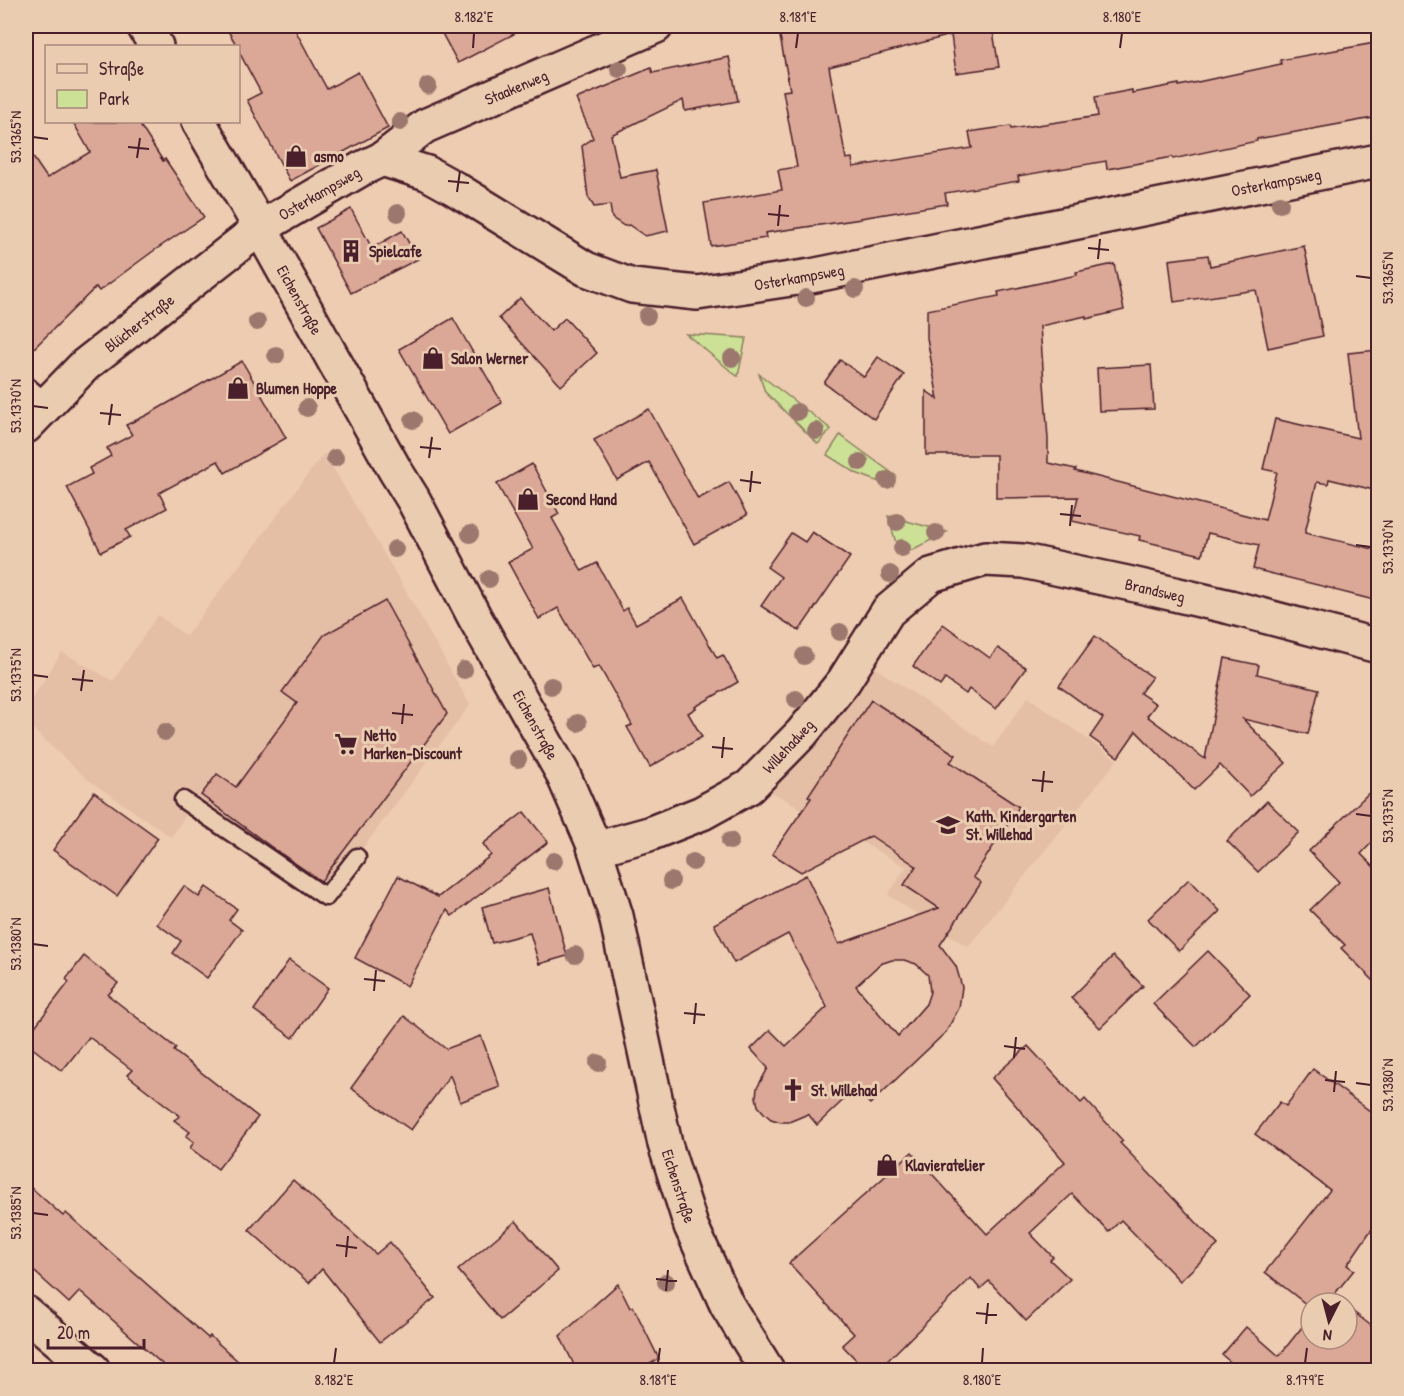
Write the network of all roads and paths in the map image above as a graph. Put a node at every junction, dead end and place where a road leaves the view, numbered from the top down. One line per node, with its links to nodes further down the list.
1 (144, 26): 3 (street)
2 (656, 26): 5 (street, Staakenweg)
3 (155, 45)
4 (200, 123): 7 (street, Eichenstraße)
5 (382, 159): 6 (street, Osterkampsweg); 7 (street, Osterkampsweg)
6 (1378, 161)
7 (260, 228): 8 (street, Blücherstraße); 12 (street, Eichenstraße)
8 (33, 405)
9 (931, 575): 10 (street, Brandsweg); 12 (street, Willehadweg)
10 (1378, 645)
11 (183, 800): 13 (lane)
12 (595, 849): 16 (street, Eichenstraße)
13 (357, 857)
14 (26, 1313): 15 (street)
15 (89, 1370)
16 (766, 1371)

